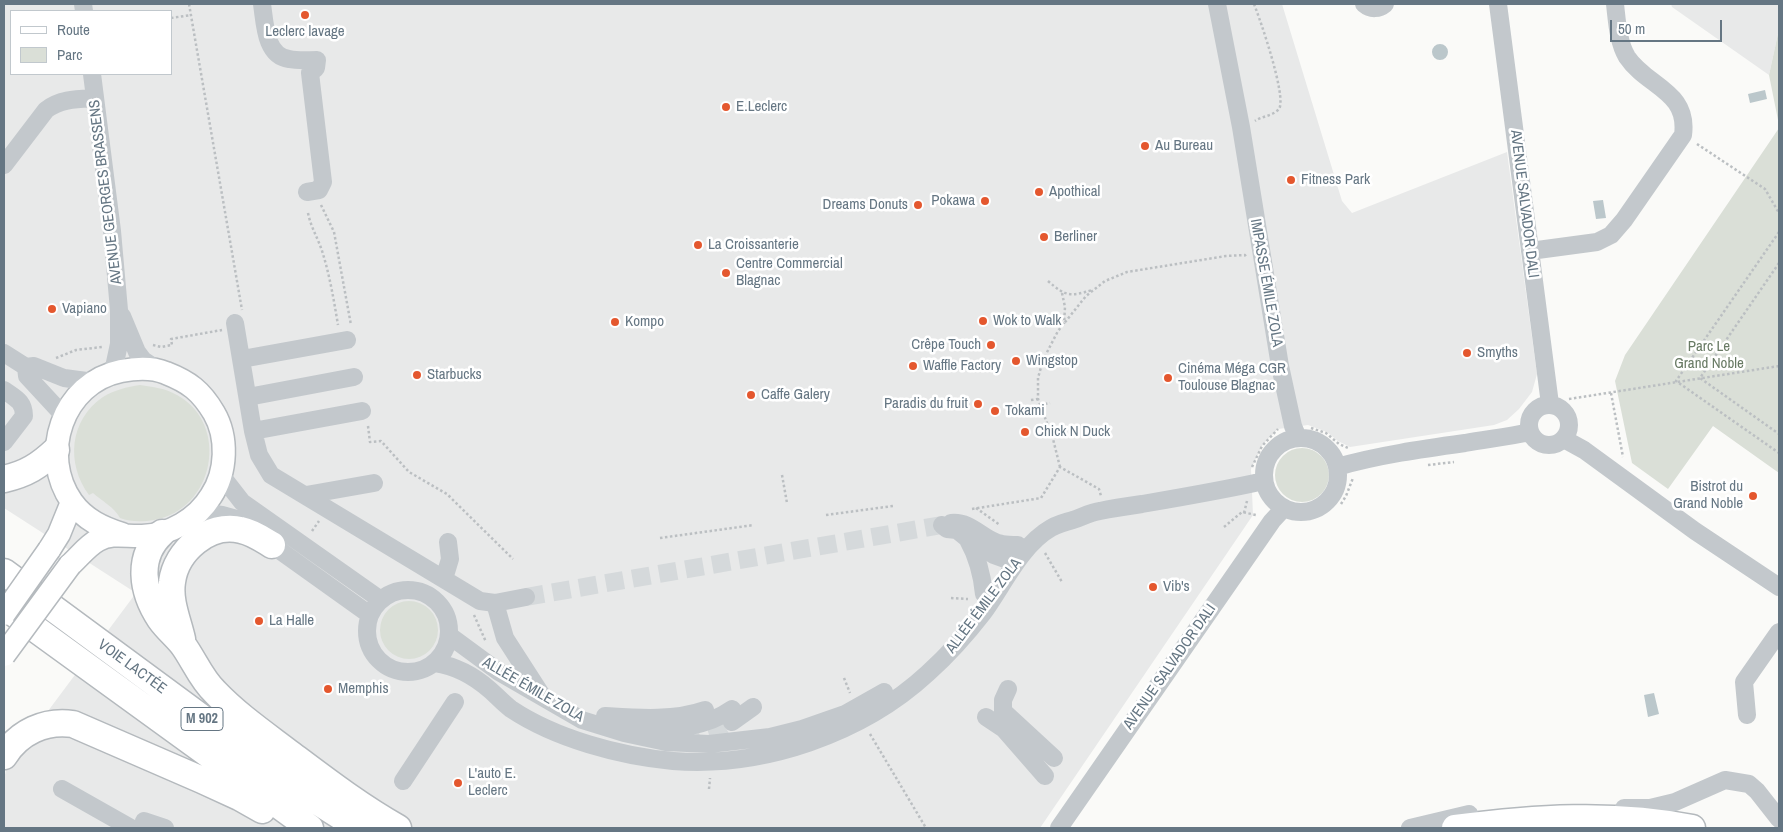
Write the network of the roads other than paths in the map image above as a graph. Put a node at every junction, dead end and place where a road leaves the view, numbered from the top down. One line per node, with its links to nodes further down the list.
1 (262, 4): 10 (street)
2 (1217, 4): 27 (street, IMPASSE ÉMILE ZOLA)
3 (1364, 4): 4 (street)
4 (1385, 4)
5 (1498, 4): 11 (street, AVENUE SALVADOR DALI)
6 (1615, 4): 11 (street)
7 (92, 75): 8 (street, AVENUE GEORGES BRASSENS)
8 (94, 98): 9 (street); 12 (street, AVENUE GEORGES BRASSENS)
9 (4, 165)
10 (312, 191)
11 (1530, 251): 23 (street, AVENUE SALVADOR DALI)
12 (119, 310): 18 (street, AVENUE GEORGES BRASSENS); 19 (street, AVENUE GEORGES BRASSENS)
13 (236, 326): 16 (street)
14 (347, 338): 16 (street)
15 (4, 353): 17 (street)
16 (242, 359): 22 (street)
17 (26, 367): 19 (street); 24 (street)
18 (158, 370): 19 (main road); 33 (main road)
19 (103, 377): 24 (main road)
20 (354, 377): 22 (street)
21 (4, 390): 30 (street)
22 (248, 397): 26 (street)
23 (1550, 404): 28 (street); 29 (street)
24 (64, 416): 31 (main road)
25 (365, 418): 26 (street)
26 (253, 431): 37 (street)
27 (1295, 432): 32 (street); 35 (street)
28 (1530, 432): 29 (street); 32 (street)
29 (1564, 438): 49 (street)
30 (4, 442)
31 (56, 450): 34 (highway); 38 (main road)
32 (1337, 467): 39 (street)
33 (221, 475): 40 (main road); 52 (street)
34 (4, 479)
35 (1264, 481): 39 (street); 46 (street, ALLÉE ÉMILE ZOLA)
36 (374, 483): 37 (street)
37 (306, 495): 48 (street)
38 (72, 502): 42 (main road); 55 (main road, bridge)
39 (1284, 508): 89 (street, AVENUE SALVADOR DALI)
40 (198, 512): 41 (main road); 45 (street)
41 (162, 533): 42 (main road); 59 (highway)
42 (122, 534): 60 (main road, bridge)
43 (968, 540): 46 (street); 46 (street); 50 (street)
44 (448, 542): 48 (street)
45 (272, 545): 56 (street); 59 (highway)
46 (1014, 556): 50 (street, ALLÉE ÉMILE ZOLA); 62 (street, ALLÉE ÉMILE ZOLA)
47 (4, 572): 87 (highway, VOIE LACTÉE / M 902)
48 (444, 579): 53 (street)
49 (1779, 587)
50 (984, 594): 62 (street, ALLÉE ÉMILE ZOLA)
51 (526, 597): 53 (street)
52 (381, 600): 56 (street); 58 (street)
53 (494, 603): 64 (street)
54 (4, 606): 84 (highway, VOIE LACTÉE / M 902)
55 (4, 614)
56 (370, 616): 61 (street)
57 (1779, 632): 69 (street)
58 (450, 636): 61 (street); 64 (street, ALLÉE ÉMILE ZOLA)
59 (184, 647): 88 (highway)
60 (4, 655)
61 (435, 664): 68 (street, ALLÉE ÉMILE ZOLA)
62 (926, 668): 72 (street, ALLÉE ÉMILE ZOLA)
63 (1008, 689): 78 (street)
64 (545, 699): 70 (street); 75 (street, ALLÉE ÉMILE ZOLA)
65 (455, 702): 81 (street)
66 (753, 707): 70 (street)
67 (705, 710): 70 (street)
68 (531, 714): 74 (street); 77 (street, ALLÉE ÉMILE ZOLA)
69 (1747, 715)
70 (605, 716)
71 (986, 717): 80 (street)
72 (845, 721): 73 (street, ALLÉE ÉMILE ZOLA); 79 (street, ALLÉE ÉMILE ZOLA)
73 (770, 737): 75 (street, ALLÉE ÉMILE ZOLA); 79 (street, ALLÉE ÉMILE ZOLA)
74 (626, 742)
75 (666, 742): 77 (street)
76 (4, 756): 84 (highway)
77 (641, 757): 79 (street, ALLÉE ÉMILE ZOLA)
78 (1054, 758)
79 (734, 762)
80 (1045, 776)
81 (403, 781)
82 (62, 789): 85 (street)
83 (1779, 819): 90 (street)
84 (304, 823)
85 (138, 825): 86 (street)
86 (165, 828)
87 (359, 828)
88 (398, 828)
89 (1059, 828)
90 (1410, 828)
91 (1455, 828): 92 (highway)
92 (1692, 828)

